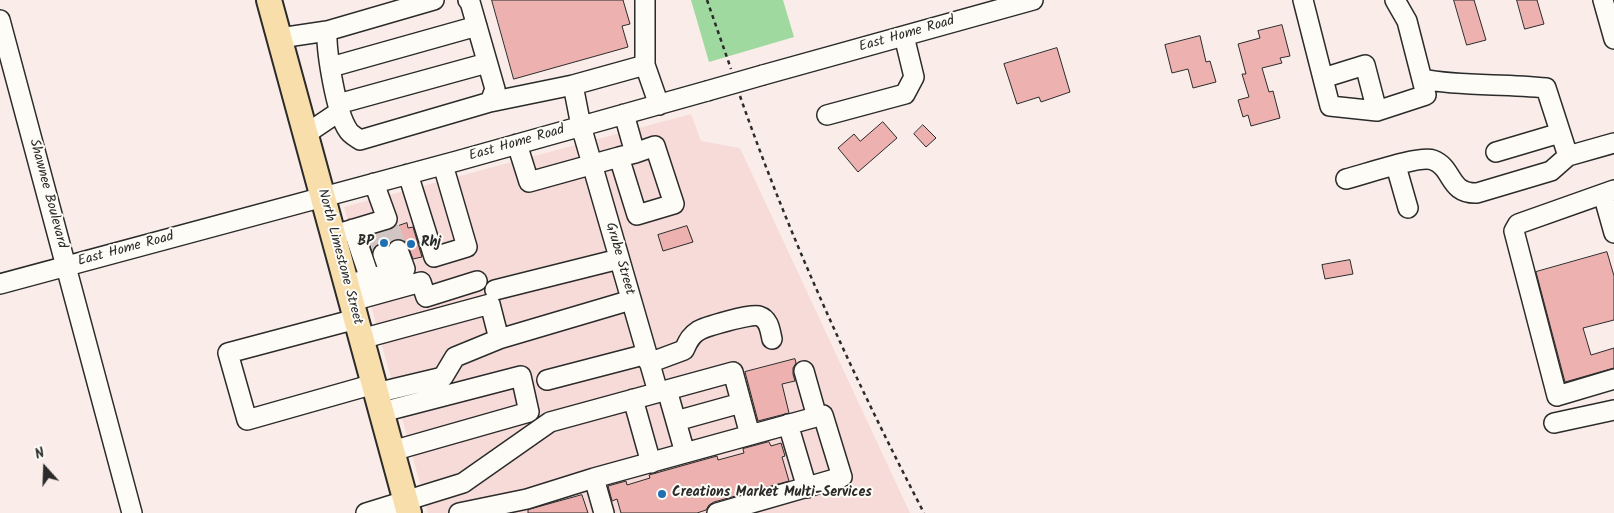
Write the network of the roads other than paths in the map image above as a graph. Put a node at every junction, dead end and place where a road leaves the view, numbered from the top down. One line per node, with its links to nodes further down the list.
1 (434, 0): 11 (street)
2 (468, 0): 10 (street)
3 (645, 0): 16 (street)
4 (1032, 0): 12 (street, East Home Road)
5 (1303, 0): 18 (street)
6 (1395, 0): 19 (street)
7 (1603, 0): 14 (street)
8 (274, 1): 13 (main road, North Limestone Street)
9 (0, 20): 50 (street, Shawnee Boulevard)
10 (477, 26): 15 (street); 17 (street)
11 (327, 31): 13 (street); 17 (street)
12 (904, 36): 22 (street, East Home Road, bridge); 26 (street)
13 (280, 38): 29 (main road, North Limestone Street)
14 (1614, 39)
15 (487, 63): 21 (street); 23 (street)
16 (645, 65): 20 (street); 22 (street)
17 (331, 67): 23 (street)
18 (1323, 78): 24 (street); 24 (street)
19 (1422, 79): 24 (street); 28 (street)
20 (573, 85): 21 (street); 27 (street, Grube Street)
21 (490, 102): 23 (street)
22 (659, 104): 25 (street, East Home Road)
23 (339, 107): 29 (street)
24 (1378, 111)
25 (624, 114): 27 (street, East Home Road); 33 (street)
26 (827, 115)
27 (581, 126): 31 (street, East Home Road); 36 (street, Grube Street)
28 (1560, 133): 32 (street); 34 (street)
29 (306, 134): 42 (main road, North Limestone Street)
30 (1614, 143): 34 (street)
31 (517, 144): 35 (street, East Home Road); 36 (street)
32 (1496, 152)
33 (627, 155): 36 (street); 44 (street); 44 (street)
34 (1568, 156): 37 (street)
35 (443, 164): 38 (street, East Home Road); 38 (street)
36 (592, 165): 45 (street, Grube Street)
37 (1396, 166): 39 (street); 43 (street)
38 (408, 174): 40 (street, East Home Road)
39 (1346, 179)
40 (374, 184): 42 (street, East Home Road); 46 (street)
41 (1609, 192): 47 (street); 65 (street)
42 (323, 197): 46 (main road, North Limestone Street); 50 (street, East Home Road)
43 (1408, 208)
44 (636, 215): 45 (street)
45 (609, 223): 49 (street, Grube Street)
46 (344, 232): 51 (street); 56 (main road, North Limestone Street)
47 (1614, 233)
48 (391, 252): 51 (street)
49 (619, 259): 54 (street); 55 (street, Grube Street)
50 (66, 267): 53 (street, East Home Road); 83 (street, Shawnee Boulevard)
51 (370, 279): 56 (street)
52 (477, 282): 56 (street)
53 (0, 284)
54 (495, 290)
55 (631, 300): 57 (street); 59 (street, Grube Street)
56 (354, 311): 57 (street); 64 (main road, North Limestone Street); 64 (street)
57 (499, 339): 64 (street)
58 (772, 339): 59 (street)
59 (648, 358): 62 (street); 63 (street, Grube Street)
60 (804, 371): 70 (street)
61 (1614, 379): 65 (street)
62 (547, 380)
63 (663, 391): 66 (street); 67 (street); 71 (street, Grube Street)
64 (377, 396): 69 (street); 75 (main road, North Limestone Street)
65 (1557, 396): 68 (street)
66 (633, 399): 73 (street); 77 (street)
67 (741, 403): 71 (street); 74 (street)
68 (1614, 410)
69 (529, 412): 73 (street); 75 (street)
70 (817, 417): 72 (street); 80 (street)
71 (676, 421): 76 (street, Grube Street)
72 (788, 424): 74 (street); 80 (street)
73 (541, 427): 79 (street)
74 (750, 435): 76 (street)
75 (392, 451): 81 (main road, North Limestone Street)
76 (685, 453): 77 (street)
77 (651, 463): 78 (street)
78 (594, 478): 82 (street); 86 (street)
79 (463, 483): 81 (street); 82 (street)
80 (807, 488): 87 (street)
81 (408, 507): 84 (street)
82 (481, 510): 85 (street)
83 (132, 513)
84 (366, 513)
85 (459, 513)
86 (604, 513)
87 (716, 513)

